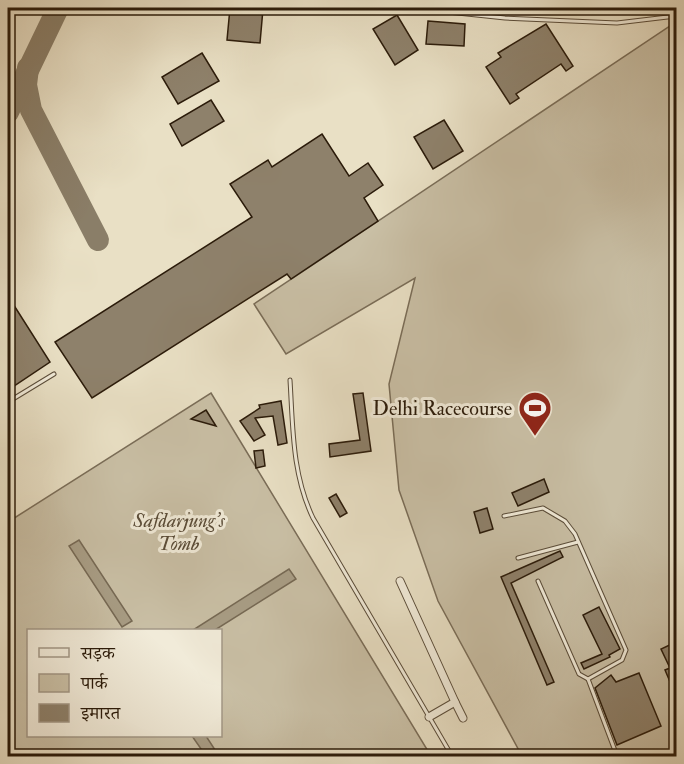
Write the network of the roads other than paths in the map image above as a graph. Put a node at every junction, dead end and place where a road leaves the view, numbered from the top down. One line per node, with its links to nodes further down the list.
1 (410, 8): 2 (lane)
2 (676, 16)
3 (54, 374): 5 (lane)
4 (290, 380): 13 (lane)
5 (8, 402)
6 (504, 516): 7 (lane)
7 (578, 542): 8 (lane); 11 (lane)
8 (518, 558)
9 (400, 581): 12 (street)
10 (538, 581): 11 (lane)
11 (588, 679): 16 (lane)
12 (455, 702): 13 (street); 14 (street)
13 (429, 717): 15 (lane)
14 (463, 718)
15 (452, 756)
16 (617, 756)

